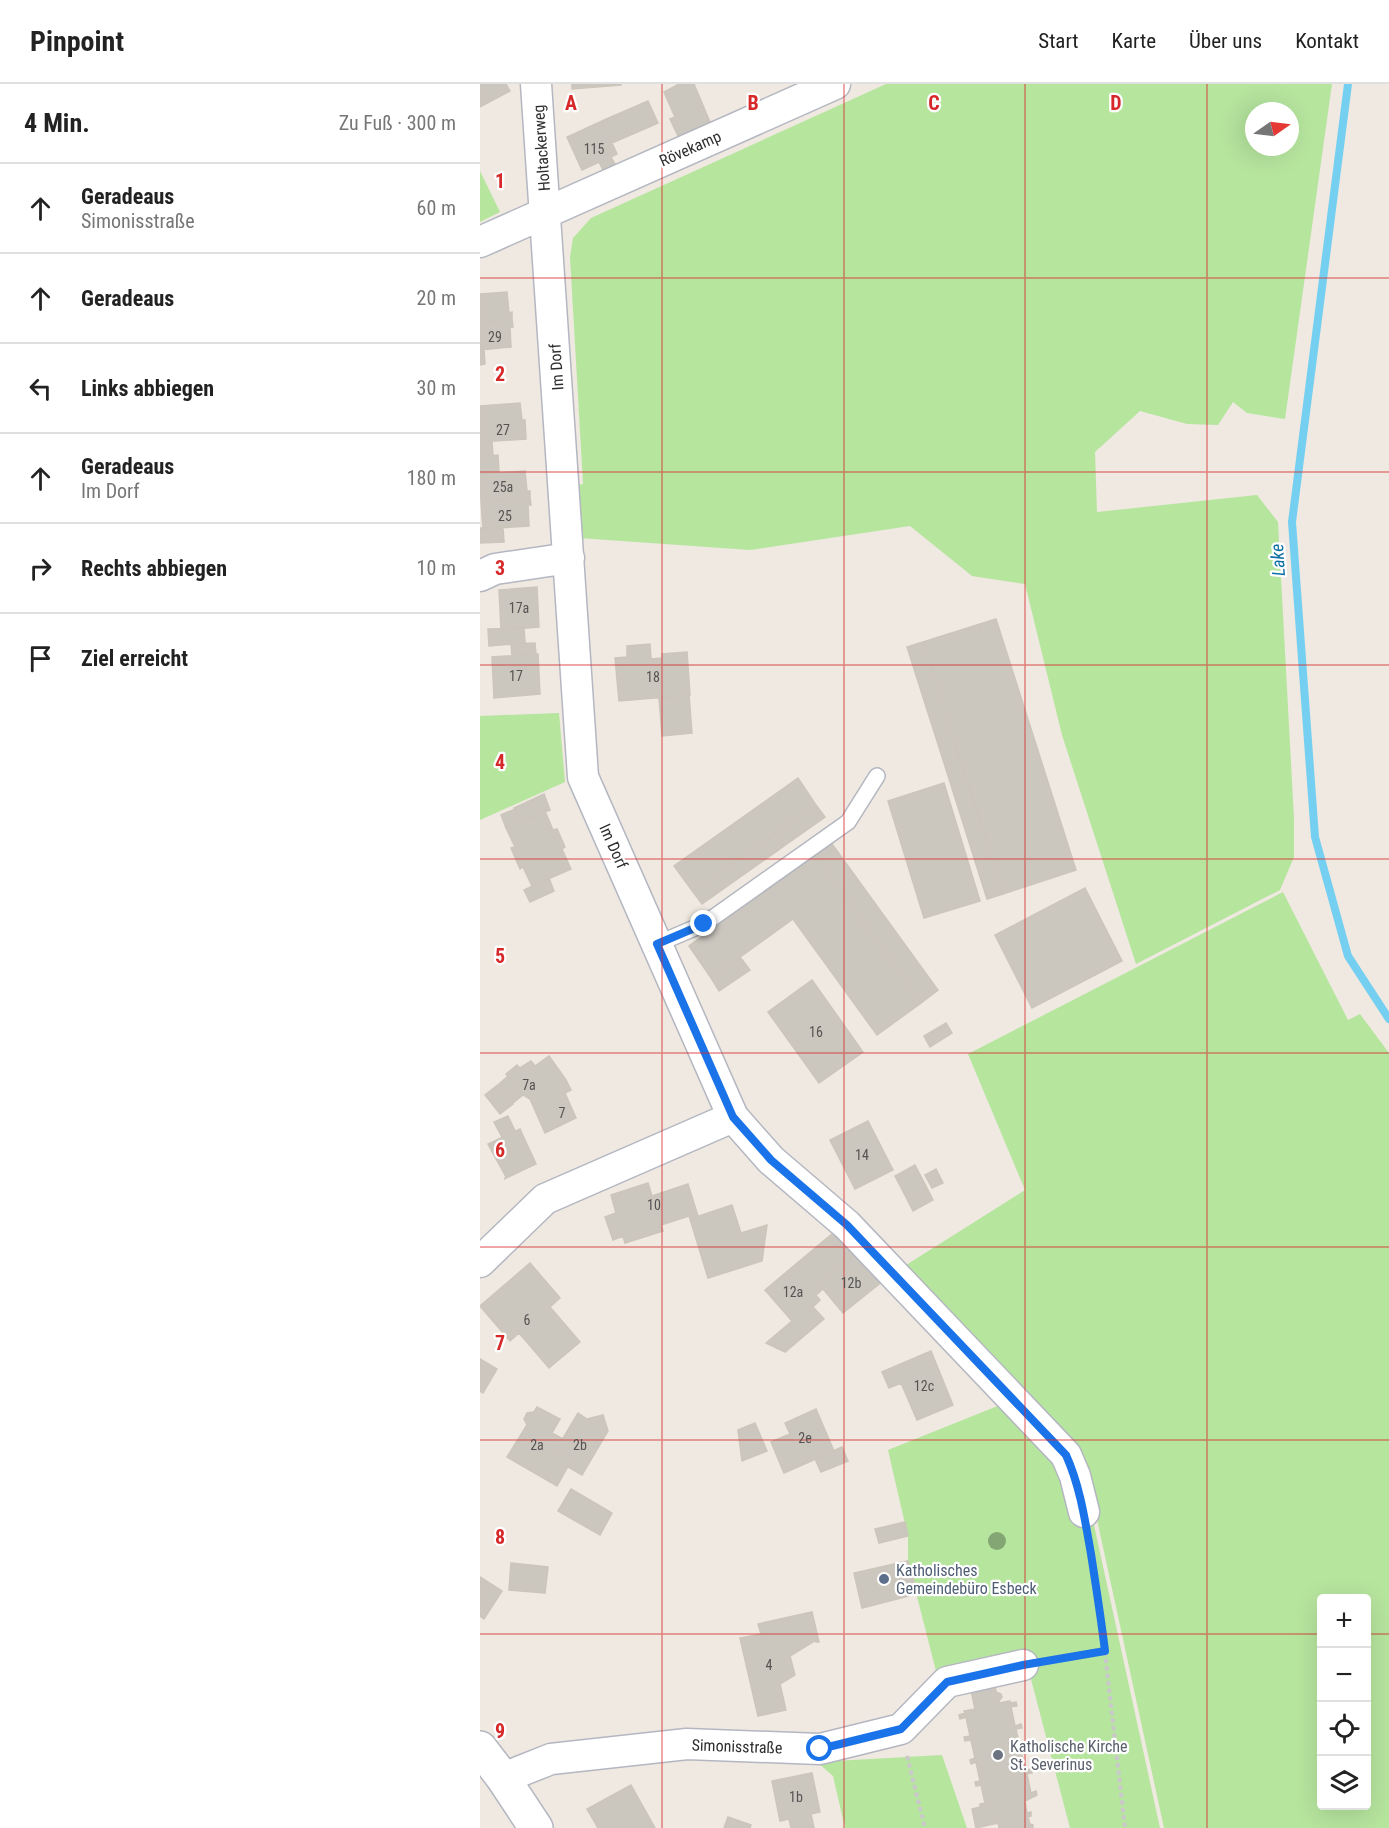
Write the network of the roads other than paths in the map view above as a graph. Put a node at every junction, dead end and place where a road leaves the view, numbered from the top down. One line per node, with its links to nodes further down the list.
1 (536, 84): 3 (street, Holtackerweg)
2 (835, 84): 3 (street, Rövekamp)
3 (545, 212): 4 (street, Rövekamp); 5 (street, Im Dorf)
4 (480, 242)
5 (569, 558): 6 (street); 8 (street, Im Dorf)
6 (480, 576)
7 (877, 776): 8 (lane)
8 (657, 944): 9 (street, Im Dorf)
9 (733, 1117): 10 (street); 11 (street, Im Dorf)
10 (480, 1262)
11 (1084, 1512)
12 (1023, 1665): 14 (street, Simonisstraße)
13 (480, 1748): 14 (main road)
14 (503, 1778): 15 (main road)
15 (536, 1828)

